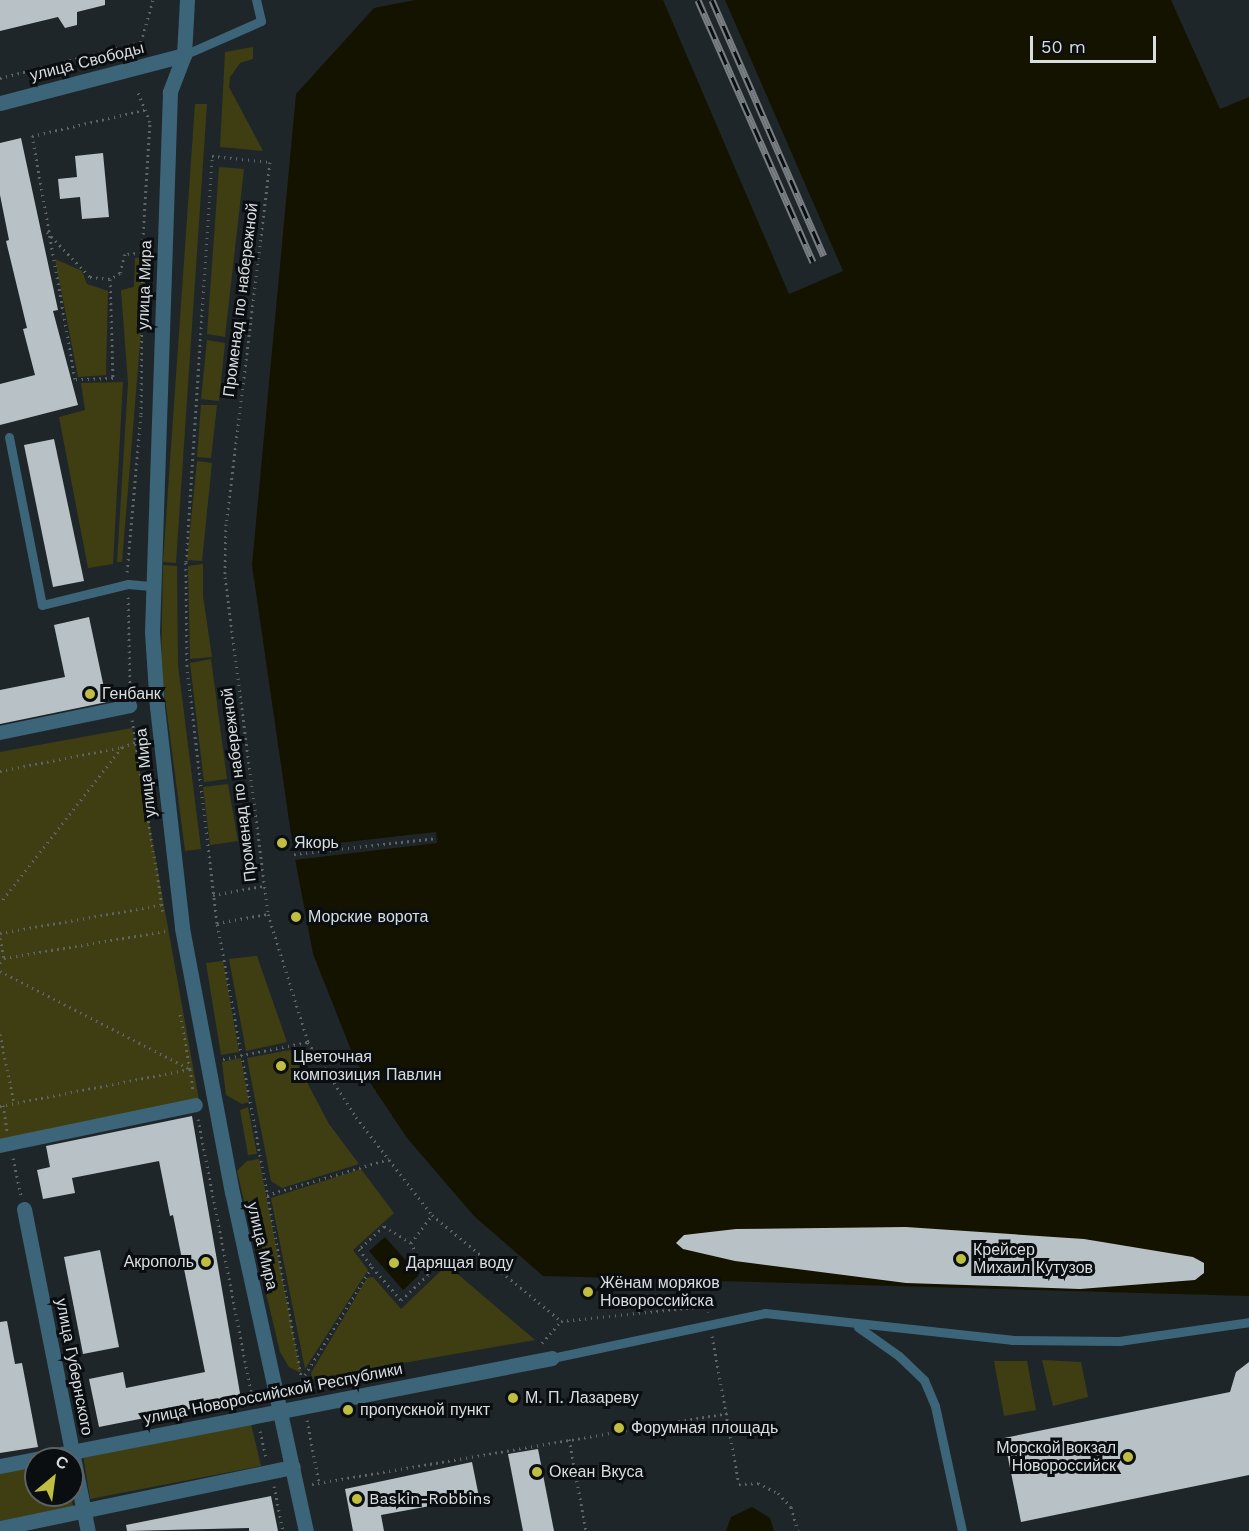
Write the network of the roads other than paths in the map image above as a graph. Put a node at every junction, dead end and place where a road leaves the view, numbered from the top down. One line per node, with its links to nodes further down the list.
1 (187, 0): 3 (street, улица Мира)
2 (256, 0): 3 (lane)
3 (184, 56): 4 (street, улица Свободы); 6 (street, улица Мира)
4 (0, 103)
5 (9, 437): 6 (lane)
6 (153, 586): 15 (street, улица Мира)
7 (130, 706): 8 (street)
8 (0, 733)
9 (196, 1106): 10 (street)
10 (0, 1146)
11 (24, 1209): 16 (street, улица Губернского)
12 (1249, 1323): 13 (lane)
13 (856, 1326): 14 (lane); 26 (lane)
14 (552, 1358): 15 (street, улица Новороссийской Республики)
15 (281, 1411): 17 (street, улица Новороссийской Республики); 20 (street, улица Мира)
16 (71, 1447)
17 (84, 1450)
18 (24, 1461): 19 (street, улица Новороссийской Республики)
19 (0, 1466)
20 (293, 1467): 22 (street); 25 (street, улица Мира)
21 (83, 1507): 22 (street, улица Губернского)
22 (84, 1510): 23 (street); 24 (street, улица Губернского)
23 (0, 1528)
24 (88, 1531)
25 (306, 1531)
26 (962, 1531)

